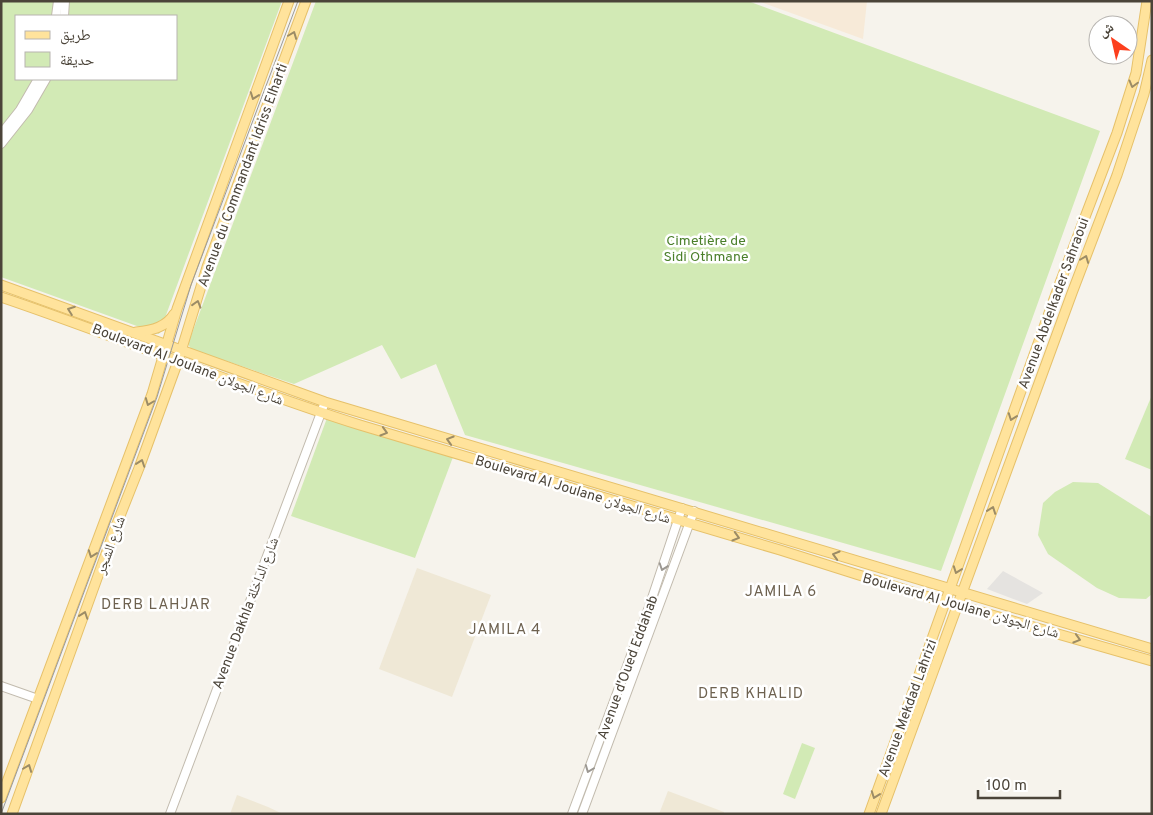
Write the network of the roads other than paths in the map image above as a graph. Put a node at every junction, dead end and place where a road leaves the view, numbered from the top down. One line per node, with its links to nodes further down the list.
1 (58, 1): 6 (street)
2 (65, 1): 7 (street)
3 (289, 1): 19 (main road, Avenue du Commandant Idriss Elharti, one-way to 19)
4 (306, 1): 22 (main road, Avenue du Commandant Idriss Elharti, one-way to 4)
5 (1147, 1): 13 (main road, Avenue Abdelkader Sahraoui, one-way to 13)
6 (56, 15)
7 (64, 15)
8 (1152, 60): 14 (main road, Avenue Abdelkader Sahraoui)
9 (37, 80): 11 (street)
10 (45, 80): 12 (street)
11 (1, 134)
12 (1, 144)
13 (1078, 237): 14 (main road); 16 (main road, Avenue Abdelkader Sahraoui)
14 (1092, 242): 17 (main road, Avenue Abdelkader Sahraoui, one-way to 14)
15 (1, 285): 20 (main road, Boulevard Al Joulane شارع الجولان, one-way to 15)
16 (1058, 288): 17 (main road); 33 (main road, Avenue Abdelkader Sahraoui, one-way to 33)
17 (1072, 293): 34 (main road, Avenue Abdelkader Sahraoui, one-way to 17)
18 (1, 297): 23 (main road, Boulevard Al Joulane شارع الجولان)
19 (177, 310): 20 (main road); 21 (main road, Avenue du Commandant Idriss Elharti)
20 (134, 332): 21 (main road, Boulevard Al Joulane شارع الجولان)
21 (166, 344): 22 (main road, Boulevard Al Joulane شارع الجولان); 23 (main road, شارع الشجر)
22 (181, 350): 24 (main road, Avenue du Commandant Idriss Elharti); 25 (main road, Boulevard Al Joulane شارع الجولان)
23 (163, 355): 24 (main road, Boulevard Al Joulane شارع الجولان); 40 (main road, شارع الشجر, one-way to 40)
24 (178, 361): 26 (main road, Boulevard Al Joulane شارع الجولان); 42 (main road, شارع الشجر, one-way to 24)
25 (325, 402): 26 (street, Avenue Dakhla شارع الداخلة); 27 (main road, Boulevard Al Joulane شارع الجولان)
26 (320, 413): 28 (main road, Boulevard Al Joulane شارع الجولان); 43 (street, Avenue Dakhla شارع الداخلة)
27 (364, 414): 28 (main road); 29 (main road, Boulevard Al Joulane شارع الجولان, one-way to 27)
28 (360, 425): 31 (main road, Boulevard Al Joulane شارع الجولان, one-way to 31)
29 (682, 508): 30 (main road, Boulevard Al Joulane شارع الجولان); 31 (street, Avenue d'Oued Eddahab)
30 (694, 511): 32 (street, Avenue d'Oued Eddahab); 33 (main road, Boulevard Al Joulane شارع الجولان, one-way to 30)
31 (679, 521): 32 (main road, Boulevard Al Joulane شارع الجولان); 44 (street, Avenue d'Oued Eddahab, one-way to 44)
32 (689, 524): 35 (main road, Boulevard Al Joulane شارع الجولان, one-way to 35); 45 (street, Avenue d'Oued Eddahab)
33 (950, 589): 34 (main road, Boulevard Al Joulane شارع الجولان); 35 (main road, Avenue Abdelkader Sahraoui)
34 (962, 592): 36 (main road, Avenue Abdelkader Sahraoui); 37 (main road, Boulevard Al Joulane شارع الجولان)
35 (946, 602): 36 (main road, Boulevard Al Joulane شارع الجولان); 46 (main road, Avenue Mekdad Lahrizi, one-way to 46)
36 (958, 605): 38 (main road, Boulevard Al Joulane شارع الجولان, one-way to 38); 47 (main road, Avenue Mekdad Lahrizi)
37 (1152, 649)
38 (1152, 661)
39 (1, 686): 40 (street)
40 (38, 699): 41 (main road, شارع الشجر)
41 (1, 798)
42 (12, 814)
43 (170, 814)
44 (572, 814)
45 (582, 814)
46 (868, 814)
47 (881, 814)

